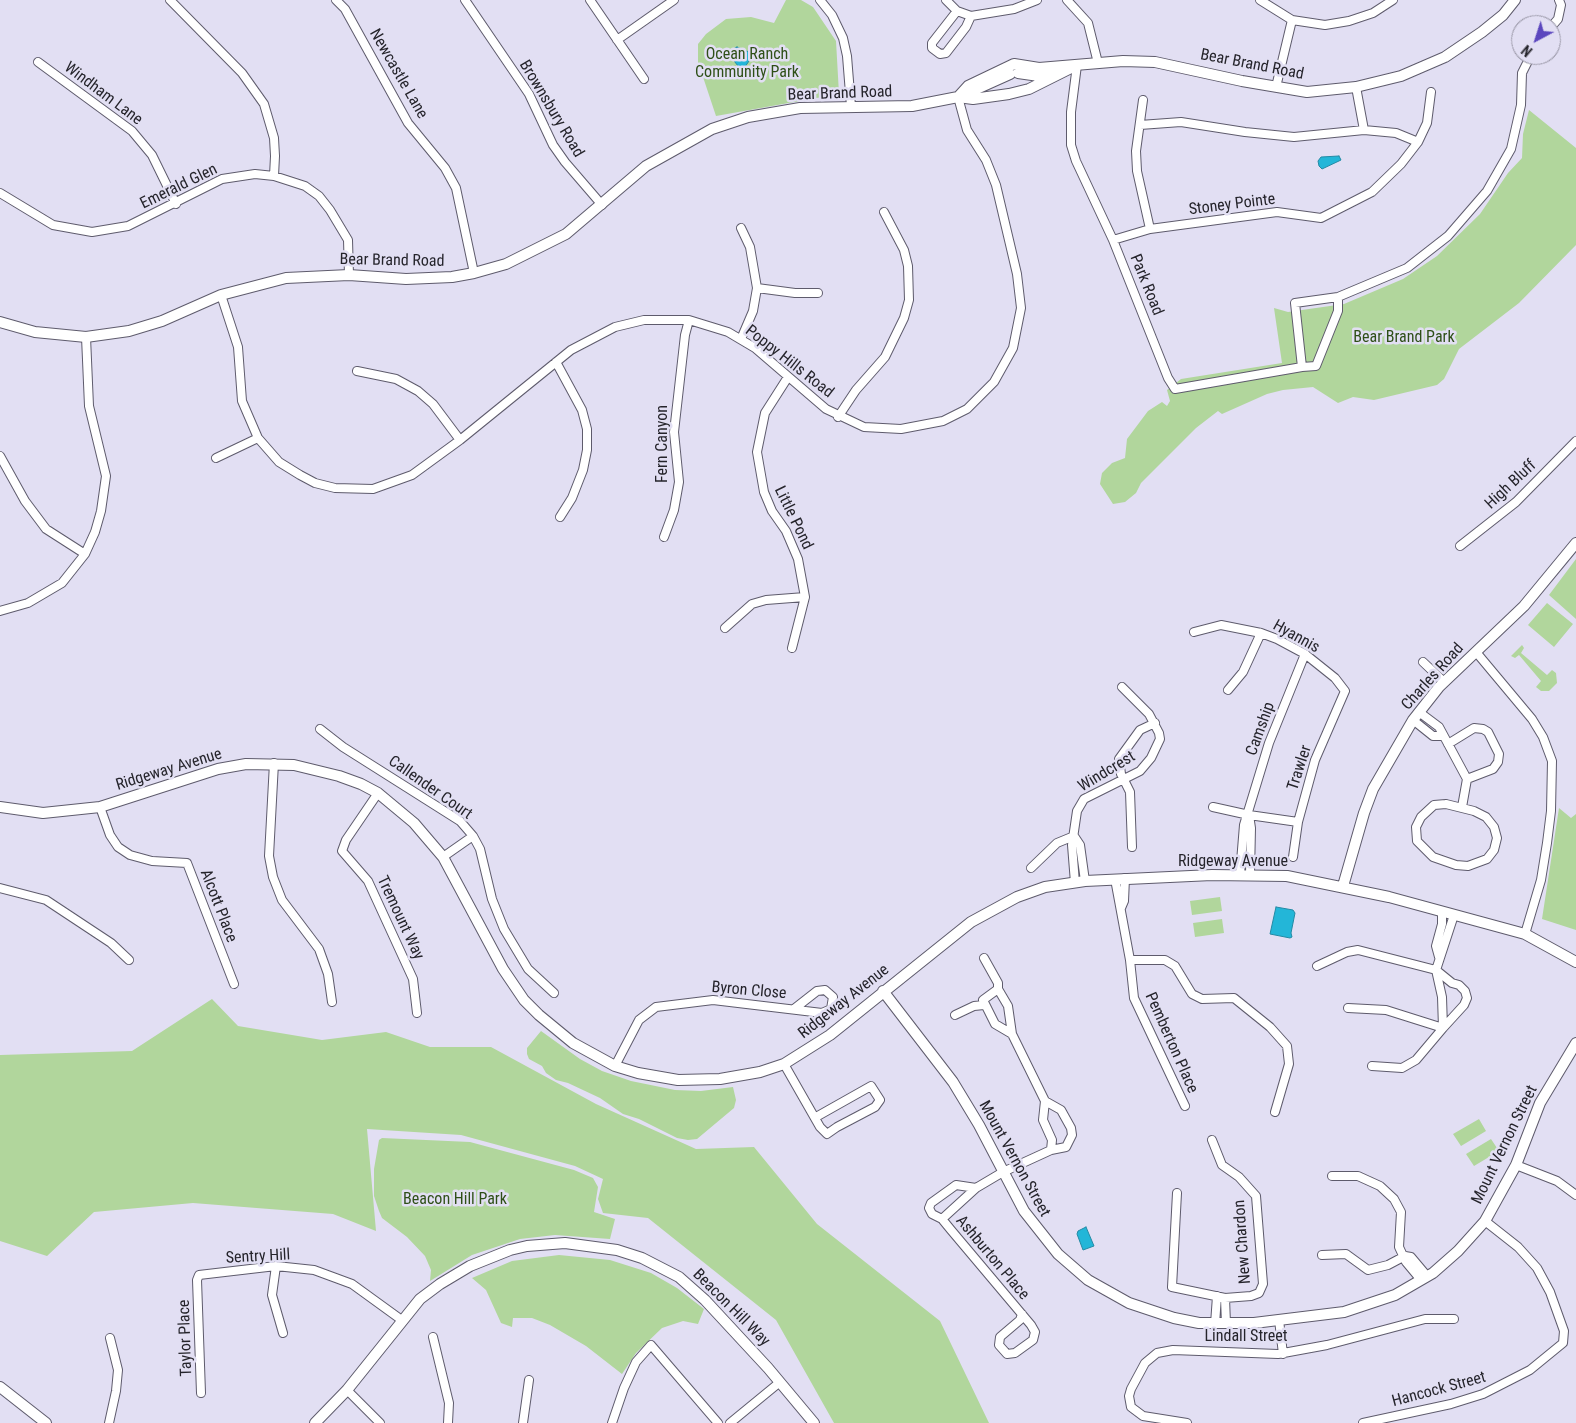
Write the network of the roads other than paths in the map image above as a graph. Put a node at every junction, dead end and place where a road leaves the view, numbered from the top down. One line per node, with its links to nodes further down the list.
1 (170, 0): 36 (street)
2 (336, 0): 44 (street, Newcastle Lane)
3 (465, 0): 39 (street, Brownsbury Road)
4 (590, 0): 18 (street)
5 (674, 0): 18 (street)
6 (820, 0): 32 (street)
7 (946, 0): 14 (street)
8 (1037, 0): 16 (street)
9 (1068, 0): 20 (street)
10 (1260, 0): 17 (street)
11 (1393, 0): 17 (street)
12 (1515, 0): 27 (street, Bear Brand Road)
13 (1559, 0): 15 (street)
14 (957, 11): 16 (street); 16 (street)
15 (1559, 15)
16 (971, 16)
17 (1292, 20): 26 (street)
18 (617, 40): 25 (street)
19 (38, 62): 38 (street, Windham Lane)
20 (1098, 63): 22 (street, Bear Brand Road); 26 (street, Bear Brand Road)
21 (1526, 65): 49 (street)
22 (1077, 66): 23 (street, Bear Brand Road); 29 (street, Bear Brand Road); 43 (street, Park Road)
23 (1059, 67): 24 (street); 24 (street, Bear Brand Road)
24 (1008, 73): 29 (street); 30 (street, Bear Brand Road)
25 (644, 79)
26 (1276, 87): 27 (street, Bear Brand Road)
27 (1356, 87): 34 (street)
28 (1431, 92): 35 (street, Stoney Pointe)
29 (1009, 94): 30 (street, Bear Brand Road)
30 (958, 97): 32 (street, Bear Brand Road); 58 (street, Poppy Hills Road)
31 (1143, 100): 33 (street)
32 (850, 106): 39 (street, Bear Brand Road)
33 (1140, 126): 34 (street); 42 (street)
34 (1364, 130): 35 (street)
35 (1418, 142): 42 (street, Stoney Pointe)
36 (274, 176): 38 (street, Emerald Glen); 45 (street, Emerald Glen)
37 (0, 193): 38 (street, Emerald Glen)
38 (176, 204)
39 (602, 205): 44 (street, Bear Brand Road)
40 (884, 212): 58 (street)
41 (741, 228): 46 (street)
42 (1150, 229): 43 (street, Stoney Pointe)
43 (1113, 240): 55 (street, Park Road)
44 (474, 273): 45 (street, Bear Brand Road)
45 (349, 275): 48 (street, Bear Brand Road)
46 (757, 288): 47 (street); 53 (street)
47 (818, 294)
48 (221, 295): 52 (street, Bear Brand Road); 59 (street, Poppy Hills Road)
49 (1338, 297): 55 (street, Park Road); 55 (street)
50 (688, 320): 53 (street, Poppy Hills Road); 54 (street, Poppy Hills Road); 65 (street, Fern Canyon)
51 (0, 322): 52 (street, Bear Brand Road)
52 (86, 337): 68 (street)
53 (741, 339): 57 (street, Poppy Hills Road)
54 (556, 362): 60 (street, Poppy Hills Road); 64 (street)
55 (1302, 367)
56 (357, 371): 60 (street)
57 (788, 377): 58 (street, Poppy Hills Road); 69 (street, Little Pond)
58 (838, 417)
59 (258, 438): 60 (street, Poppy Hills Road); 63 (street)
60 (460, 440)
61 (1576, 441): 67 (street, High Bluff)
62 (0, 456): 68 (street)
63 (216, 458)
64 (560, 518)
65 (664, 537)
66 (1576, 543): 76 (street, Charles Road)
67 (1460, 546)
68 (85, 554): 70 (street)
69 (805, 597): 71 (street); 74 (street, Little Pond)
70 (0, 611)
71 (725, 628)
72 (1194, 632): 73 (street, Hyannis)
73 (1261, 633): 75 (street, Hyannis); 80 (street)
74 (792, 648)
75 (1304, 654): 81 (street, Hyannis); 94 (street, Camship)
76 (1479, 656): 78 (street, Charles Road); 109 (street)
77 (1425, 661): 78 (street)
78 (1446, 681): 82 (street, Charles Road)
79 (1122, 687): 83 (street)
80 (1228, 690)
81 (1345, 691): 95 (street, Trawler)
82 (1416, 716): 85 (street); 105 (street, Charles Road)
83 (1155, 723): 88 (street, Windcrest); 88 (street)
84 (320, 729): 96 (street, Callender Court)
85 (1448, 744): 87 (street); 87 (street)
86 (274, 763): 89 (street, Ridgeway Avenue); 91 (street, Ridgeway Avenue); 121 (street)
87 (1467, 778): 93 (street)
88 (1124, 779): 97 (street, Windcrest); 98 (street)
89 (378, 793): 99 (street, Ridgeway Avenue); 125 (street, Tremount Way)
90 (0, 807): 91 (street, Ridgeway Avenue)
91 (100, 807): 117 (street, Alcott Place)
92 (1213, 807): 94 (street)
93 (1462, 807): 93 (street)
94 (1249, 815): 95 (street); 102 (street, Camship)
95 (1298, 822): 100 (street, Trawler)
96 (473, 836): 99 (street); 120 (street, Callender Court)
97 (1074, 836): 101 (street); 104 (street, Windcrest)
98 (1132, 847)
99 (443, 857): 131 (street, Ridgeway Avenue)
100 (1293, 857)
101 (1032, 868)
102 (1245, 874): 103 (street, Ridgeway Avenue); 105 (street, Ridgeway Avenue)
103 (1120, 879): 104 (street, Ridgeway Avenue); 113 (street, Pemberton Place)
104 (1080, 882): 119 (street, Ridgeway Avenue)
105 (1343, 886): 107 (street, Ridgeway Avenue)
106 (0, 888): 112 (street)
107 (1442, 912): 108 (street, Ridgeway Avenue); 110 (street)
108 (1454, 915): 109 (street, Ridgeway Avenue); 110 (street)
109 (1525, 934): 114 (street, Ridgeway Avenue)
110 (1439, 957): 116 (street)
111 (984, 958): 118 (street)
112 (129, 960)
113 (1130, 960): 134 (street, Pemberton Place); 135 (street)
114 (1576, 962)
115 (1317, 966): 116 (street)
116 (1436, 970): 127 (street); 127 (street)
117 (234, 984)
118 (998, 988): 122 (street); 128 (street)
119 (883, 991): 130 (street, Ridgeway Avenue); 140 (street, Mount Vernon Street)
120 (554, 994)
121 (332, 1002)
122 (984, 1005): 126 (street); 128 (street)
123 (1348, 1008): 127 (street)
124 (794, 1009): 124 (street, Byron Close); 131 (street, Byron Close)
125 (417, 1013)
126 (955, 1015)
127 (1443, 1028): 132 (street)
128 (1012, 1034): 133 (street)
129 (1575, 1049): 139 (street, Mount Vernon Street)
130 (784, 1064): 131 (street, Ridgeway Avenue); 136 (street)
131 (616, 1066)
132 (1372, 1066)
133 (1046, 1102): 138 (street); 138 (street, Ashburton Place)
134 (1185, 1106)
135 (1275, 1112)
136 (816, 1116): 136 (street)
137 (1212, 1140): 152 (street, New Chardon)
138 (1051, 1150): 140 (street, Ashburton Place)
139 (1516, 1165): 144 (street); 146 (street, Mount Vernon Street)
140 (1003, 1172): 142 (street, Ashburton Place); 157 (street, Mount Vernon Street)
141 (1332, 1176): 148 (street)
142 (976, 1188): 145 (street, Ashburton Place); 145 (street, Ashburton Place)
143 (1177, 1193): 152 (street, New Chardon)
144 (1576, 1194)
145 (942, 1219): 153 (street, Ashburton Place)
146 (1485, 1221): 150 (street, Mount Vernon Street); 178 (street, Hancock Street)
147 (1322, 1255): 148 (street)
148 (1405, 1256): 150 (street)
149 (276, 1266): 151 (street, Sentry Hill); 155 (street, Sentry Hill); 158 (street)
150 (1424, 1278): 156 (street, Mount Vernon Street)
151 (198, 1283): 166 (street, Taylor Place)
152 (1221, 1297): 157 (street)
153 (1022, 1314): 153 (street, Ashburton Place)
154 (1454, 1319): 161 (street, Lindall Street)
155 (403, 1320): 163 (street, Beacon Hill Way); 165 (street, Beacon Hill Way)
156 (1279, 1320): 157 (street, Mount Vernon Street); 161 (street)
157 (1220, 1324)
158 (283, 1333)
159 (434, 1337): 171 (street)
160 (110, 1338): 168 (street)
161 (1283, 1354): 177 (street, Lindall Street)
162 (529, 1380): 172 (street)
163 (780, 1382): 175 (street); 176 (street, Beacon Hill Way)
164 (0, 1386): 167 (street)
165 (347, 1390): 169 (street, Beacon Hill Way); 170 (street)
166 (201, 1393)
167 (46, 1423)
168 (109, 1423)
169 (315, 1423)
170 (380, 1423)
171 (448, 1423)
172 (523, 1423)
173 (612, 1423): 174 (street)
174 (718, 1423)
175 (730, 1423)
176 (814, 1423)
177 (1187, 1423)
178 (1363, 1423)

